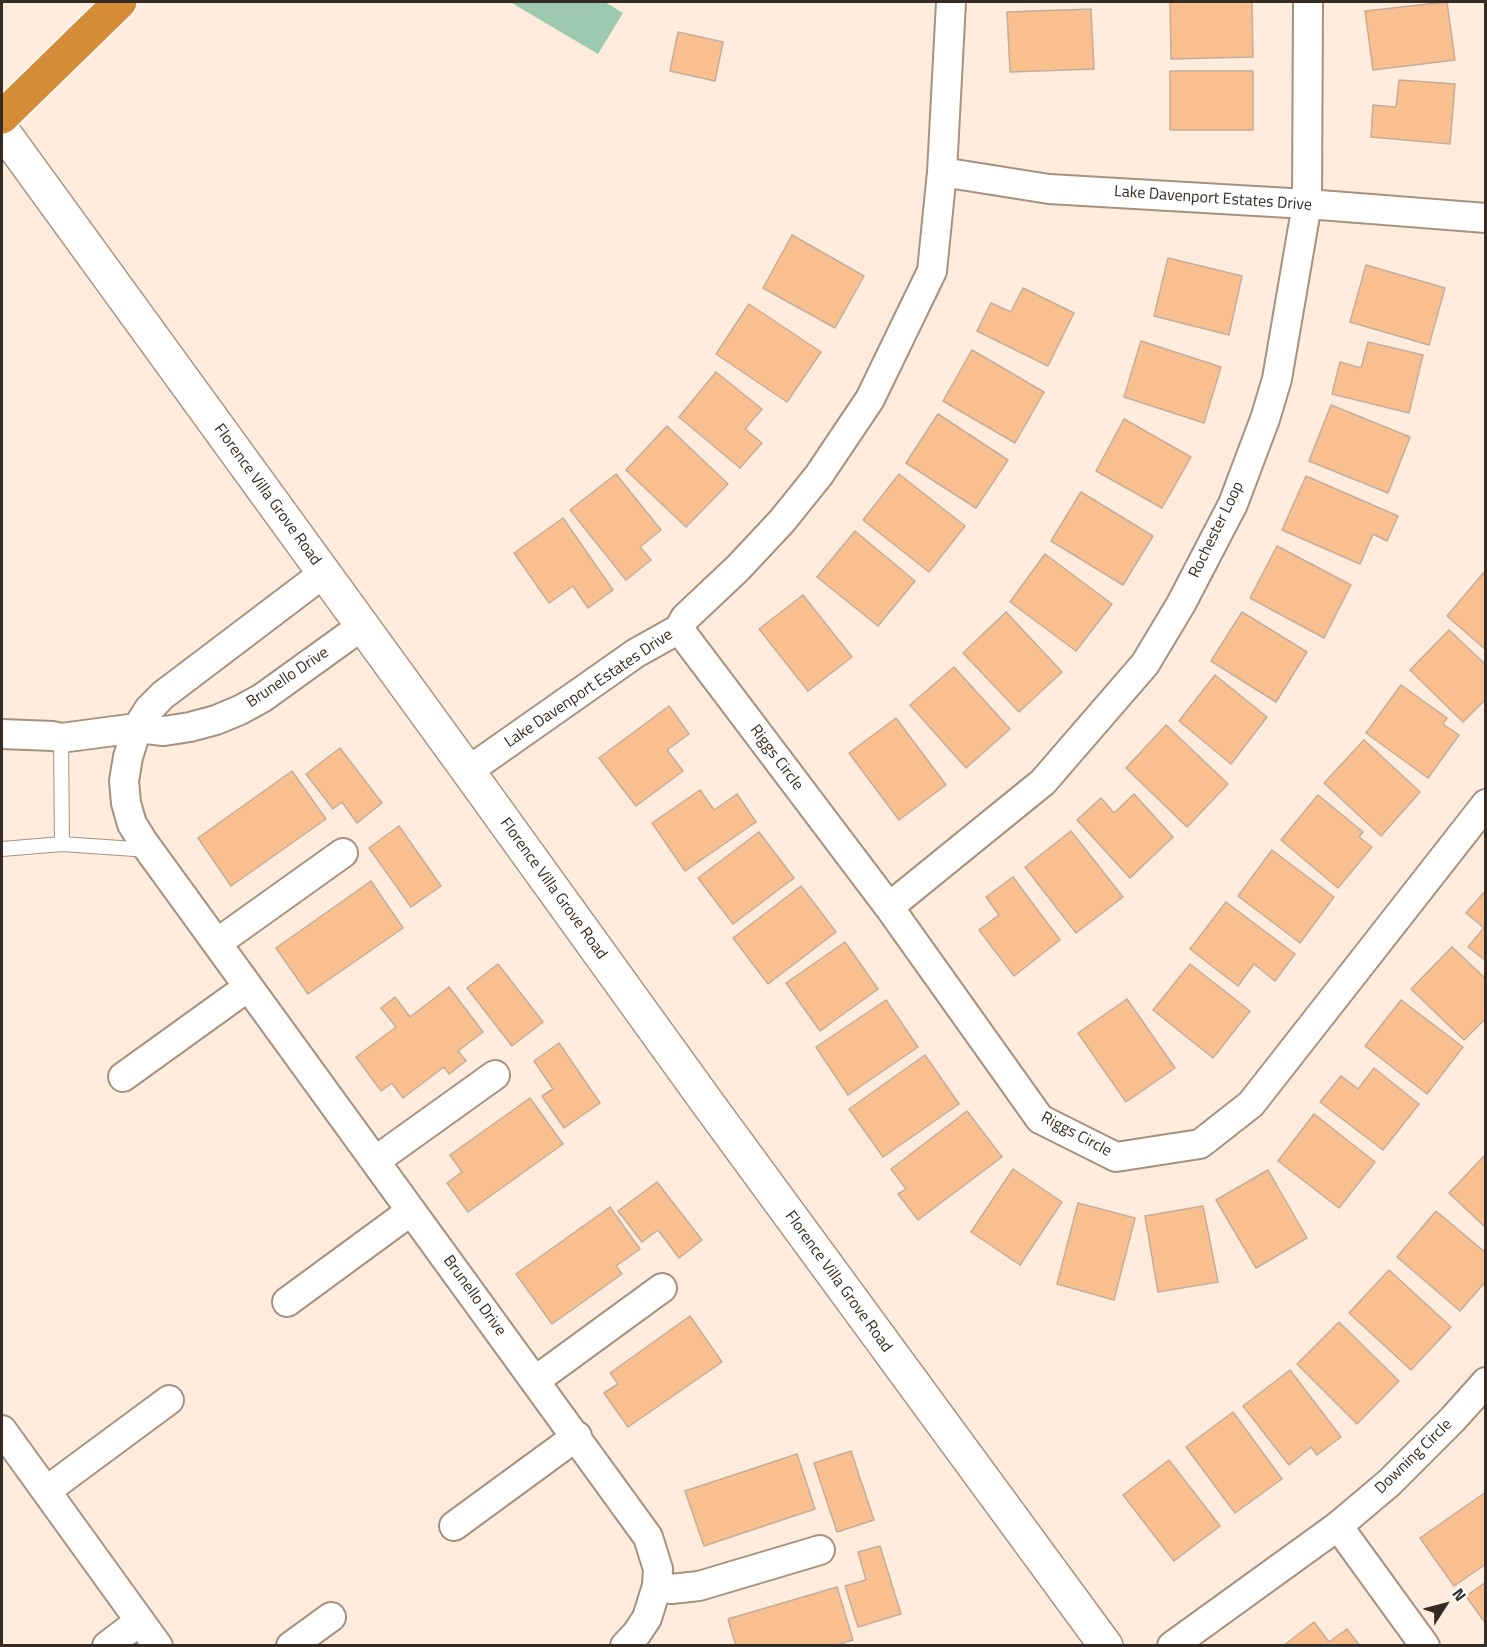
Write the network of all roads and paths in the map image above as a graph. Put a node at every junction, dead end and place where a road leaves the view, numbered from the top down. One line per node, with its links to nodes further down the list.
1 (120, 2): 4 (highway)
2 (951, 2): 6 (street, Lake Davenport Estates Drive)
3 (1308, 2): 7 (street, Rochester Loop)
4 (2, 117)
5 (2, 130): 9 (street, Florence Villa Grove Road)
6 (942, 172): 7 (street, Lake Davenport Estates Drive); 11 (street, Lake Davenport Estates Drive)
7 (1307, 204): 8 (street, Lake Davenport Estates Drive); 21 (street, Rochester Loop)
8 (1485, 218)
9 (324, 573): 10 (street, Florence Villa Grove Road); 12 (street, Brunello Drive)
10 (362, 626): 12 (street, Brunello Drive); 15 (street, Florence Villa Grove Road)
11 (679, 628): 15 (street, Lake Davenport Estates Drive); 21 (street, Riggs Circle)
12 (137, 728): 14 (street); 19 (street, Brunello Drive)
13 (2, 734): 14 (street)
14 (61, 738): 17 (lane)
15 (468, 771): 46 (street, Florence Villa Grove Road)
16 (1485, 804): 21 (street, Riggs Circle)
17 (62, 844): 18 (lane); 19 (lane)
18 (2, 849)
19 (148, 850): 22 (street, Brunello Drive)
20 (343, 853): 22 (street)
21 (889, 906)
22 (217, 943): 23 (street, Brunello Drive)
23 (248, 987): 25 (street); 26 (street, Brunello Drive)
24 (495, 1075): 26 (street)
25 (123, 1077)
26 (375, 1161): 27 (street, Brunello Drive)
27 (411, 1211): 29 (street); 30 (street, Brunello Drive)
28 (662, 1288): 30 (street)
29 (287, 1302)
30 (536, 1380): 34 (street, Brunello Drive)
31 (1485, 1382): 37 (street, Downing Circle)
32 (169, 1400): 35 (street)
33 (2, 1431): 35 (street)
34 (577, 1436): 36 (street); 39 (street, Brunello Drive)
35 (46, 1491): 41 (street)
36 (454, 1526)
37 (1338, 1526): 47 (street, Downing Circle); 48 (street)
38 (820, 1550): 39 (street)
39 (657, 1586): 45 (street, Brunello Drive)
40 (331, 1617): 44 (street)
41 (140, 1621): 42 (street); 43 (street)
42 (106, 1646)
43 (158, 1646)
44 (291, 1646)
45 (626, 1646)
46 (1106, 1646)
47 (1172, 1646)
48 (1425, 1646)

